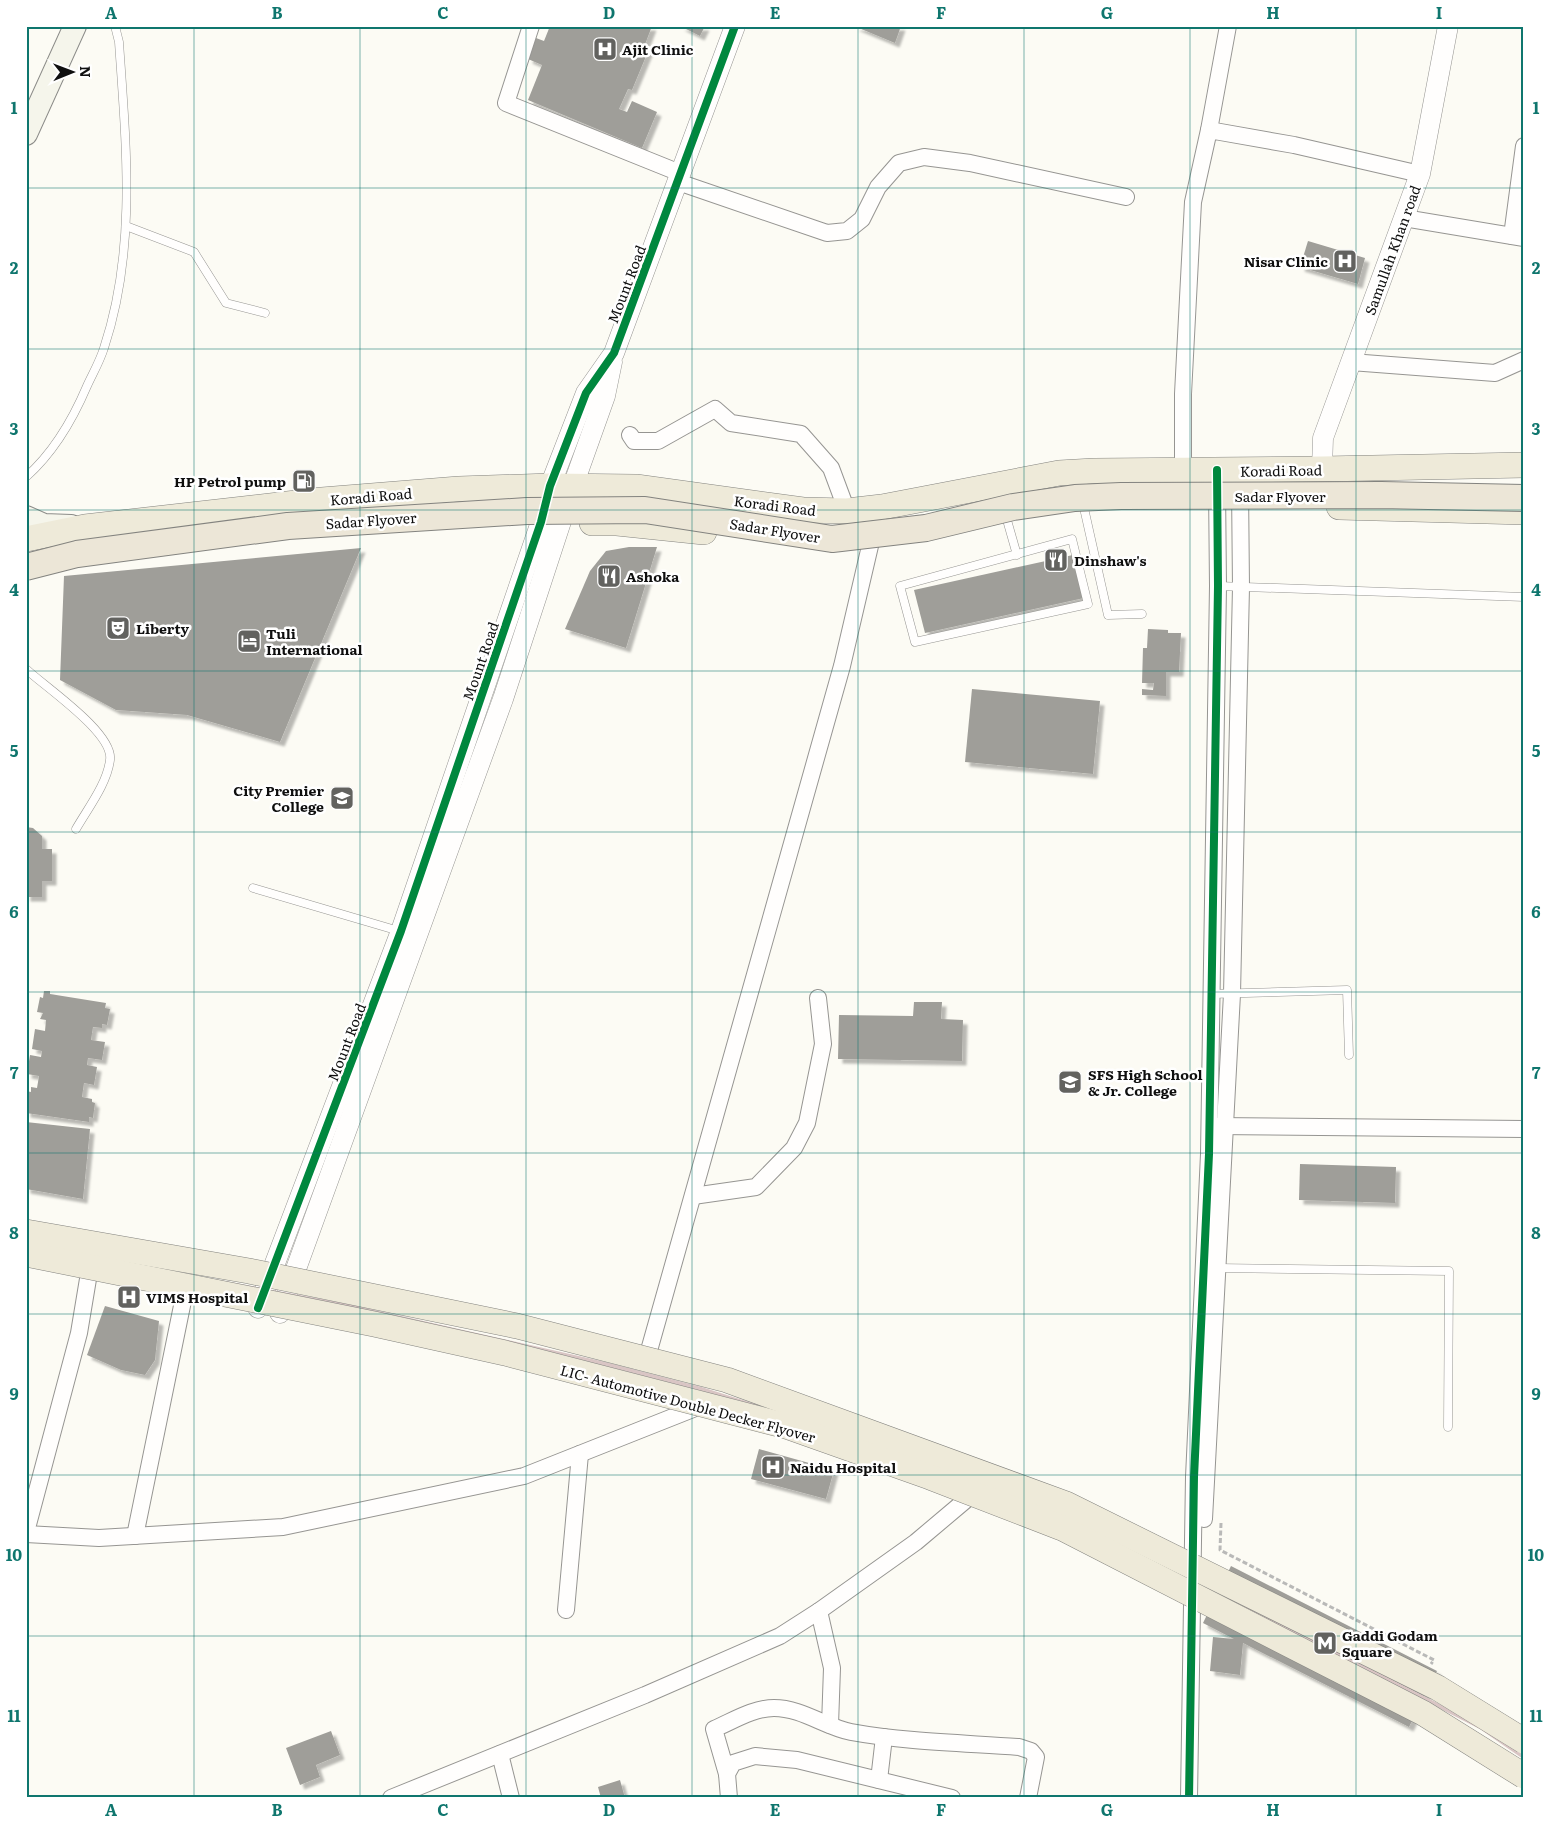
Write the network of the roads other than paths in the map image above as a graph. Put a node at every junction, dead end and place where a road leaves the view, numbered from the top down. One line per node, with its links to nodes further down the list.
1 (75, 26): 8 (main road)
2 (115, 26): 14 (lane)
3 (531, 26): 11 (street)
4 (735, 26): 11 (street, Mount Road)
5 (1228, 26): 7 (street)
6 (1448, 26): 10 (street, Samullah Khan road)
7 (1209, 130): 10 (street); 21 (street)
8 (26, 134)
9 (1524, 146): 15 (street)
10 (1420, 174): 13 (street, Samullah Khan road)
11 (679, 178): 12 (street); 25 (street, Mount Road)
12 (1126, 197)
13 (1404, 218): 15 (street); 18 (street, Samullah Khan road)
14 (126, 226): 16 (lane); 24 (lane)
15 (1518, 237)
16 (265, 313)
17 (1524, 360): 18 (street)
18 (1351, 362): 22 (street, Samullah Khan road)
19 (630, 435): 30 (street)
20 (1524, 465): 22 (main road, Koradi Road)
21 (1183, 469): 23 (main road, Koradi Road); 30 (main road, Koradi Road)
22 (1322, 469): 23 (main road, Koradi Road)
23 (1229, 470): 28 (street); 28 (street)
24 (26, 477)
25 (562, 485): 30 (main road, Koradi Road); 34 (street, Mount Road); 35 (main road, Koradi Road)
26 (1524, 485): 38 (highway, Sadar Flyover)
27 (1524, 498): 40 (highway, Sadar Flyover, bridge)
28 (1228, 507): 29 (main road); 31 (main road); 42 (street); 43 (street)
29 (1084, 508): 33 (main road); 45 (lane)
30 (846, 511)
31 (1524, 512)
32 (26, 517): 35 (main road)
33 (1007, 520): 37 (main road); 39 (lane)
34 (551, 523): 37 (main road); 41 (main road); 49 (street, Mount Road); 62 (street)
35 (85, 527): 36 (main road, Koradi Road)
36 (26, 539)
37 (870, 546): 56 (street)
38 (26, 554)
39 (1017, 554): 39 (lane)
40 (26, 567)
41 (26, 577)
42 (1218, 586): 43 (lane); 50 (street)
43 (1241, 587): 44 (lane); 51 (street)
44 (1524, 597)
45 (1142, 614)
46 (26, 668): 47 (lane)
47 (76, 829)
48 (253, 888): 49 (lane)
49 (401, 931): 62 (street, Mount Road)
50 (1211, 994): 51 (lane); 54 (street)
51 (1232, 994): 53 (lane); 54 (street)
52 (818, 998): 56 (street)
53 (1349, 1055)
54 (1217, 1125): 55 (street); 61 (street); 75 (street)
55 (1524, 1129)
56 (693, 1196): 67 (street)
57 (26, 1223): 62 (main road)
58 (26, 1232): 82 (main road, LIC- Automotive Double Decker Flyover, bridge)
59 (26, 1254): 85 (main road, LIC- Automotive Double Decker Flyover, bridge)
60 (26, 1264): 63 (main road)
61 (1217, 1268): 69 (lane); 75 (street)
62 (283, 1272): 65 (street, Mount Road); 66 (street); 67 (main road)
63 (90, 1273): 64 (main road); 73 (street)
64 (184, 1296): 65 (main road); 74 (street)
65 (258, 1308): 66 (main road)
66 (280, 1313): 68 (main road)
67 (648, 1354): 71 (main road)
68 (693, 1409): 70 (street); 72 (main road)
69 (1448, 1427)
70 (580, 1454): 74 (street); 77 (street)
71 (989, 1468): 72 (street); 75 (main road)
72 (967, 1499): 76 (main road); 78 (street)
73 (26, 1533): 74 (street)
74 (135, 1536)
75 (1197, 1562): 76 (street); 80 (main road)
76 (1194, 1609): 87 (main road); 88 (street)
77 (566, 1610)
78 (820, 1611): 79 (street); 83 (street)
79 (830, 1724): 81 (street); 84 (street)
80 (1524, 1734)
81 (884, 1737): 86 (street); 93 (street)
82 (1524, 1742)
83 (500, 1754): 89 (street); 90 (street)
84 (727, 1774): 86 (street); 91 (street)
85 (1524, 1776)
86 (879, 1780): 92 (street)
87 (1524, 1785)
88 (1185, 1797)
89 (391, 1798)
90 (511, 1798)
91 (729, 1798)
92 (952, 1798)
93 (1028, 1798)

